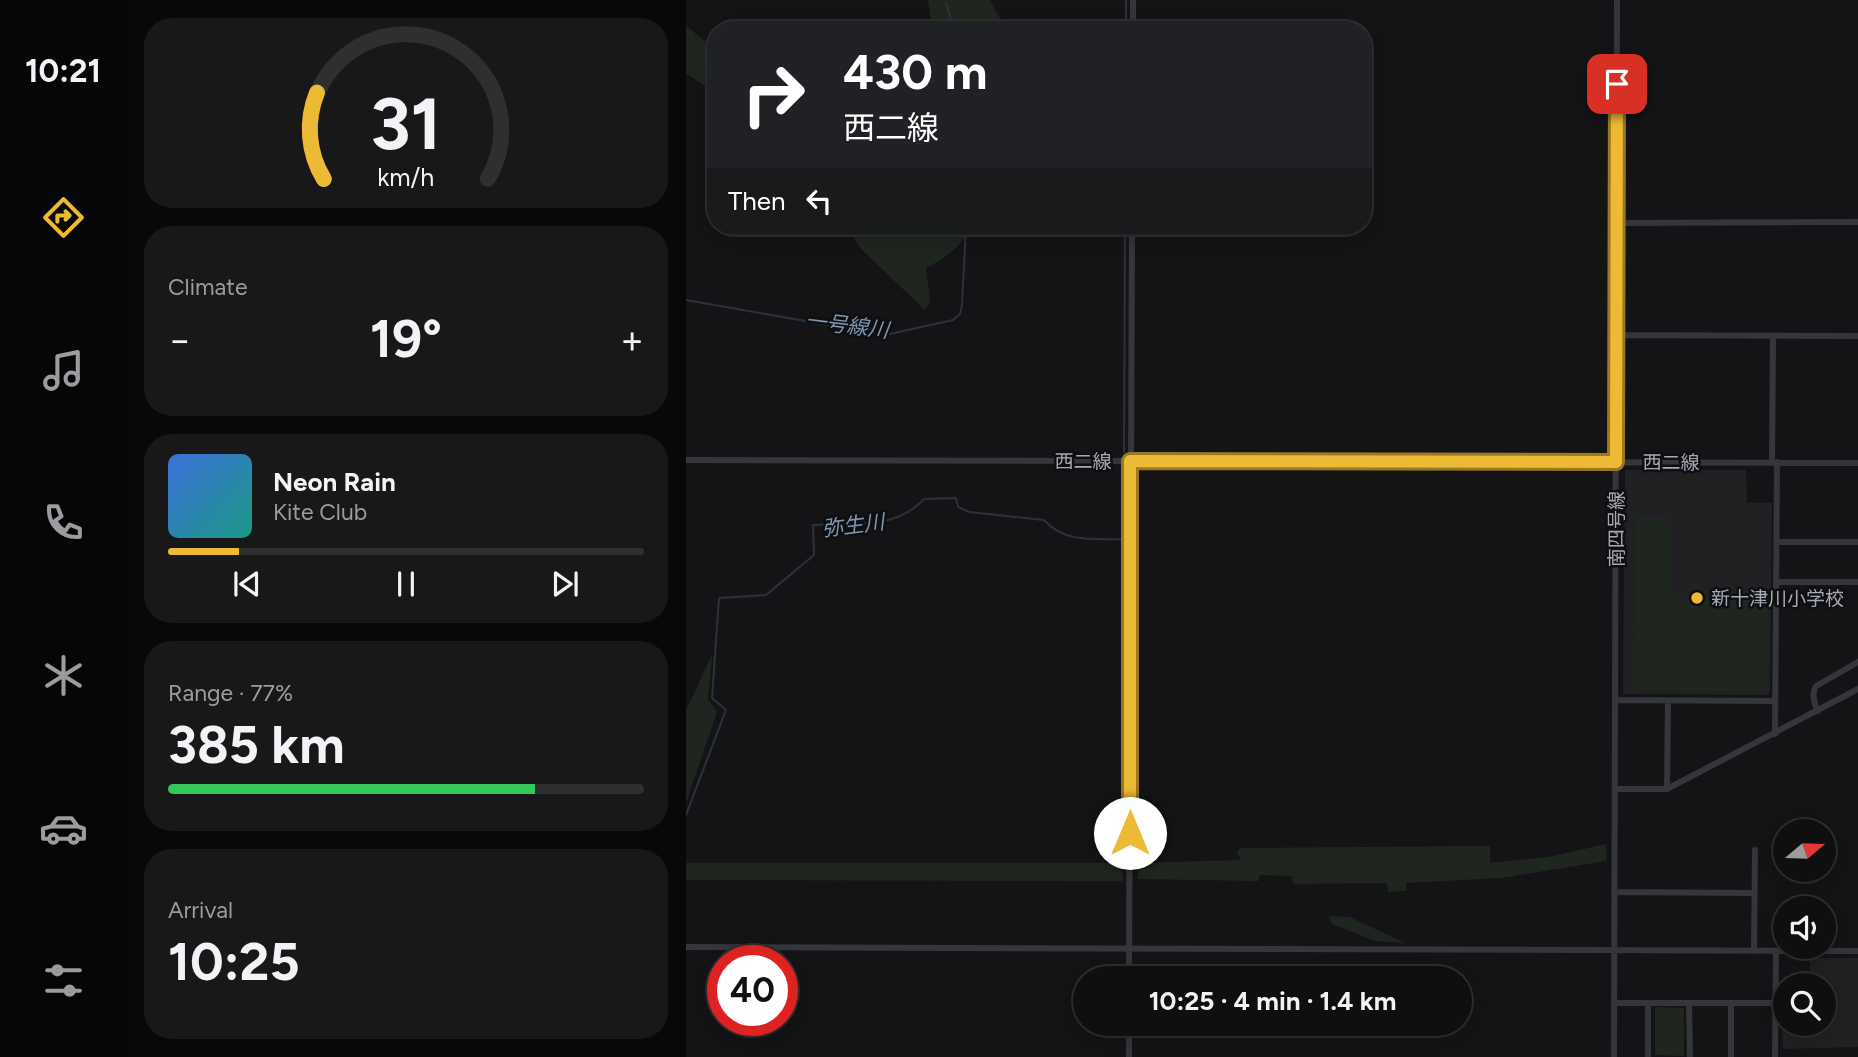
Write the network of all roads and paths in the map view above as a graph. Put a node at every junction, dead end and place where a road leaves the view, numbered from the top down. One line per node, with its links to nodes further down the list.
1 (1133, 0): 3 (street)
2 (1617, 0): 5 (street, 南四号線)
3 (1133, 21)
4 (1858, 222): 5 (street)
5 (1617, 223): 7 (street, 南四号線)
6 (1132, 235): 11 (street)
7 (1617, 335): 8 (street); 12 (street, 南四号線)
8 (1773, 336): 9 (street); 13 (street)
9 (1858, 336)
10 (686, 460): 11 (street, 西二線)
11 (1130, 461): 12 (street, 西二線); 32 (street)
12 (1616, 462): 13 (street, 西二線); 21 (street, 南四号線)
13 (1775, 462): 14 (street, 西二線); 15 (street)
14 (1858, 463)
15 (1777, 542): 16 (street); 17 (street)
16 (1858, 542)
17 (1776, 582): 18 (street); 23 (street)
18 (1858, 582)
19 (1858, 662): 24 (street)
20 (1858, 689): 24 (street)
21 (1616, 700): 22 (street); 26 (street, 南四号線)
22 (1668, 701): 23 (street); 27 (street)
23 (1775, 701): 25 (street)
24 (1818, 711): 25 (street)
25 (1775, 734): 27 (street)
26 (1615, 789): 27 (street); 29 (street, 南四号線)
27 (1667, 789)
28 (1755, 850): 30 (street)
29 (1614, 892): 30 (street); 33 (street, 南四号線)
30 (1754, 893): 34 (street)
31 (686, 947): 32 (street)
32 (1129, 947): 33 (street); 38 (street)
33 (1614, 951): 34 (street); 39 (street, 南四号線)
34 (1754, 951): 35 (street)
35 (1773, 951)
36 (1836, 951): 37 (street)
37 (1858, 951)
38 (1129, 966)
39 (1614, 1003): 40 (street); 47 (street, 南四号線)
40 (1648, 1003): 41 (street); 48 (street)
41 (1689, 1003): 42 (street); 49 (street)
42 (1731, 1003): 43 (street); 50 (street)
43 (1773, 1003)
44 (1129, 1036): 46 (street)
45 (1774, 1036): 51 (street)
46 (1129, 1057)
47 (1614, 1057)
48 (1648, 1057)
49 (1690, 1057)
50 (1731, 1057)
51 (1774, 1057)

